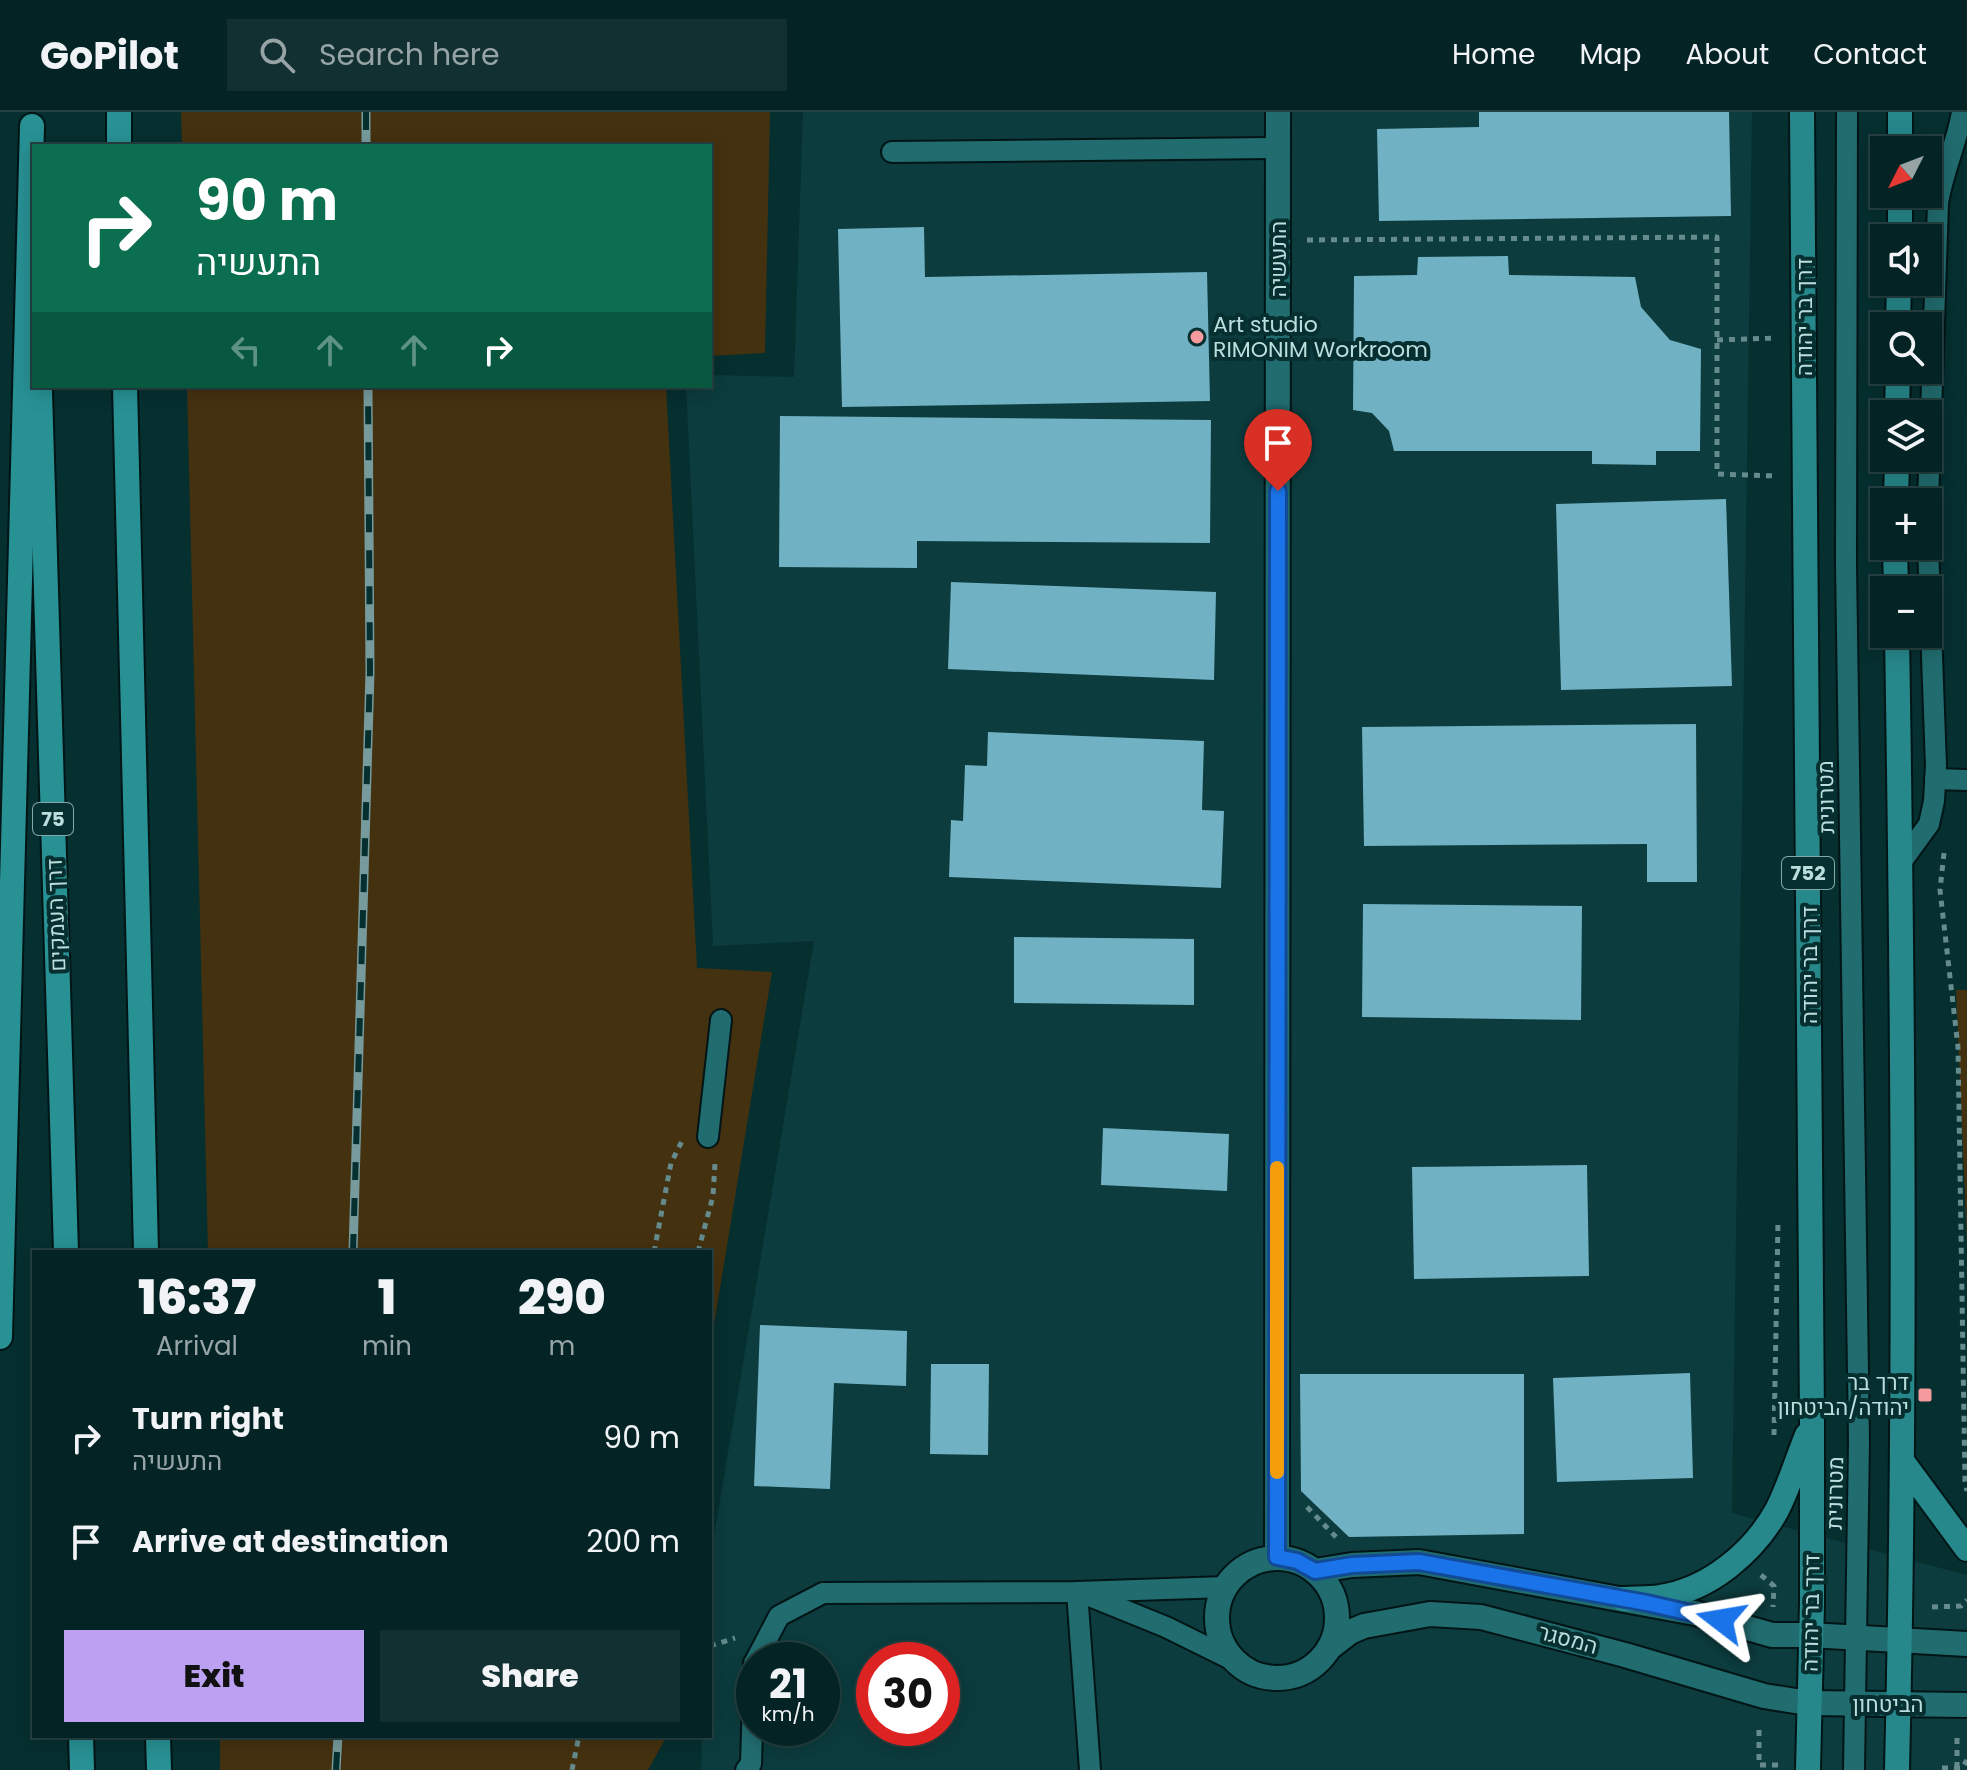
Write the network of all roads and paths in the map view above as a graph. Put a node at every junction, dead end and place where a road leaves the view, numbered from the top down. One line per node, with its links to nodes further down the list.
1 (119, 112): 10 (highway)
2 (1278, 112): 11 (street, התעשיה)
3 (1802, 112): 15 (main road, דרך בר יהודה / 752)
4 (1847, 112): 57 (lane, מטרונית)
5 (1900, 112): 8 (main road)
6 (1962, 112): 24 (lane)
7 (32, 119): 9 (highway); 39 (highway)
8 (1900, 136)
9 (33, 144)
10 (119, 144)
11 (1278, 148): 12 (lane); 13 (street, התעשיה)
12 (892, 152)
13 (1278, 240): 17 (path); 47 (street, התעשיה)
14 (1773, 323): 16 (path)
15 (1804, 337): 16 (path); 23 (main road, דרך בר יהודה / 752)
16 (1774, 338): 17 (path); 18 (path)
17 (1717, 340): 22 (path)
18 (1774, 354)
19 (40, 388): 35 (highway, דרך העמקים / 75)
20 (125, 388): 36 (highway)
21 (1773, 461): 22 (path)
22 (1773, 476): 23 (path); 25 (path)
23 (1805, 478): 40 (main road, דרך בר יהודה / 752)
24 (1928, 488)
25 (1773, 492)
26 (1928, 560): 28 (lane)
27 (1897, 648): 31 (main road)
28 (1935, 779): 29 (lane); 31 (lane)
29 (1967, 780)
30 (1945, 845): 43 (path)
31 (1900, 864): 42 (main road)
32 (721, 1020): 33 (lane)
33 (708, 1137): 37 (path); 38 (path)
34 (1778, 1206): 41 (path)
35 (66, 1250)
36 (146, 1250)
37 (654, 1250)
38 (699, 1250)
39 (0, 1337)
40 (1812, 1421): 52 (main road); 56 (main road, דרך בר יהודה / 752)
41 (1774, 1436)
42 (1902, 1461): 46 (main road); 58 (main road)
43 (1967, 1491)
44 (1302, 1499): 45 (path)
45 (1342, 1541)
46 (1967, 1549)
47 (1277, 1557): 49 (street); 50 (street)
48 (1755, 1569): 55 (path)
49 (1315, 1571): 52 (street); 61 (street)
50 (1225, 1587): 51 (lane); 62 (street)
51 (1077, 1592): 59 (lane); 62 (lane); 81 (lane)
52 (1623, 1599): 55 (street)
53 (1967, 1600): 54 (path)
54 (1932, 1607)
55 (1772, 1635): 56 (street)
56 (1810, 1635): 57 (street); 63 (main road, דרך בר יהודה / 752)
57 (1855, 1636): 58 (street); 64 (lane, מטרונית)
58 (1899, 1639): 60 (street); 65 (main road)
59 (765, 1642)
60 (1967, 1644)
61 (1329, 1648): 62 (street, המסגר); 63 (street, המסגר)
62 (1235, 1661)
63 (1808, 1703): 64 (street, הביטחון); 82 (main road, דרך בר יהודה / 752)
64 (1854, 1705): 65 (street, הביטחון); 83 (lane, מטרונית)
65 (1899, 1705): 66 (street, הביטחון); 84 (main road)
66 (1967, 1705)
67 (1759, 1730): 74 (path)
68 (81, 1738): 77 (highway)
69 (158, 1738): 78 (highway)
70 (579, 1738): 79 (path)
71 (1957, 1738): 76 (path)
72 (752, 1746): 80 (lane)
73 (1967, 1760): 76 (path)
74 (1780, 1765)
75 (1942, 1768): 76 (path)
76 (1957, 1768)
77 (82, 1770)
78 (159, 1770)
79 (572, 1770)
80 (746, 1770)
81 (1090, 1770)
82 (1808, 1770)
83 (1854, 1770)
84 (1897, 1770)

